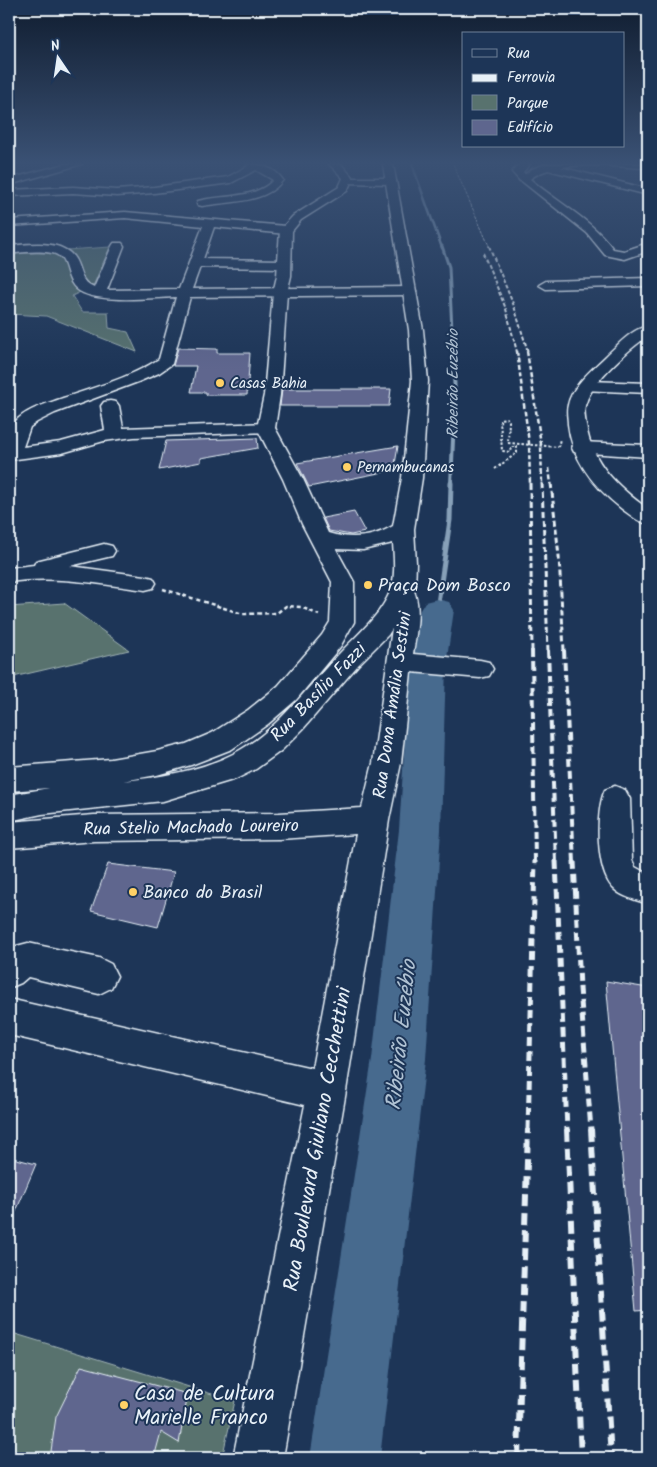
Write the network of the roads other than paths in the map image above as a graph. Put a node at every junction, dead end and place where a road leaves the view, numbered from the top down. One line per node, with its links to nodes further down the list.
1 (206, 232): 8 (street)
2 (286, 232): 9 (street)
3 (400, 232): 12 (street)
4 (595, 232): 6 (street)
5 (118, 246): 15 (street)
6 (648, 247)
7 (9, 250): 15 (street)
8 (195, 263): 9 (street); 14 (street)
9 (284, 264): 13 (street)
10 (648, 282): 11 (street)
11 (546, 285)
12 (409, 291): 13 (street); 26 (street)
13 (280, 292): 14 (street); 20 (street)
14 (184, 293): 15 (street); 24 (street)
15 (98, 294)
16 (648, 330): 17 (street)
17 (588, 386): 18 (street); 22 (street)
18 (648, 388)
19 (110, 406): 21 (street)
20 (266, 428): 21 (street); 27 (street)
21 (115, 434): 24 (street)
22 (581, 448): 23 (street); 25 (street)
23 (648, 451)
24 (10, 454)
25 (648, 518)
26 (403, 529): 27 (street); 29 (street)
27 (320, 538): 30 (street)
28 (104, 551): 31 (street)
29 (406, 562): 30 (street); 33 (street)
30 (337, 568): 36 (street, Rua Basílio Fazzi)
31 (14, 573): 32 (street)
32 (145, 583)
33 (403, 590): 34 (street, Rua Dona Amália Sestini); 38 (street, Rua Basílio Fazzi)
34 (412, 662): 35 (street); 39 (street, Rua Dona Amália Sestini)
35 (471, 668)
36 (9, 779)
37 (615, 799): 41 (street)
38 (9, 808)
39 (374, 820): 40 (street, Rua Stelio Machado Loureiro); 45 (street, Rua Boulevard Giuliano Cecchettini)
40 (9, 835)
41 (648, 889)
42 (9, 971): 43 (street)
43 (99, 976)
44 (9, 1017): 45 (street)
45 (327, 1091): 46 (street, Rua Boulevard Giuliano Cecchettini)
46 (258, 1458)

